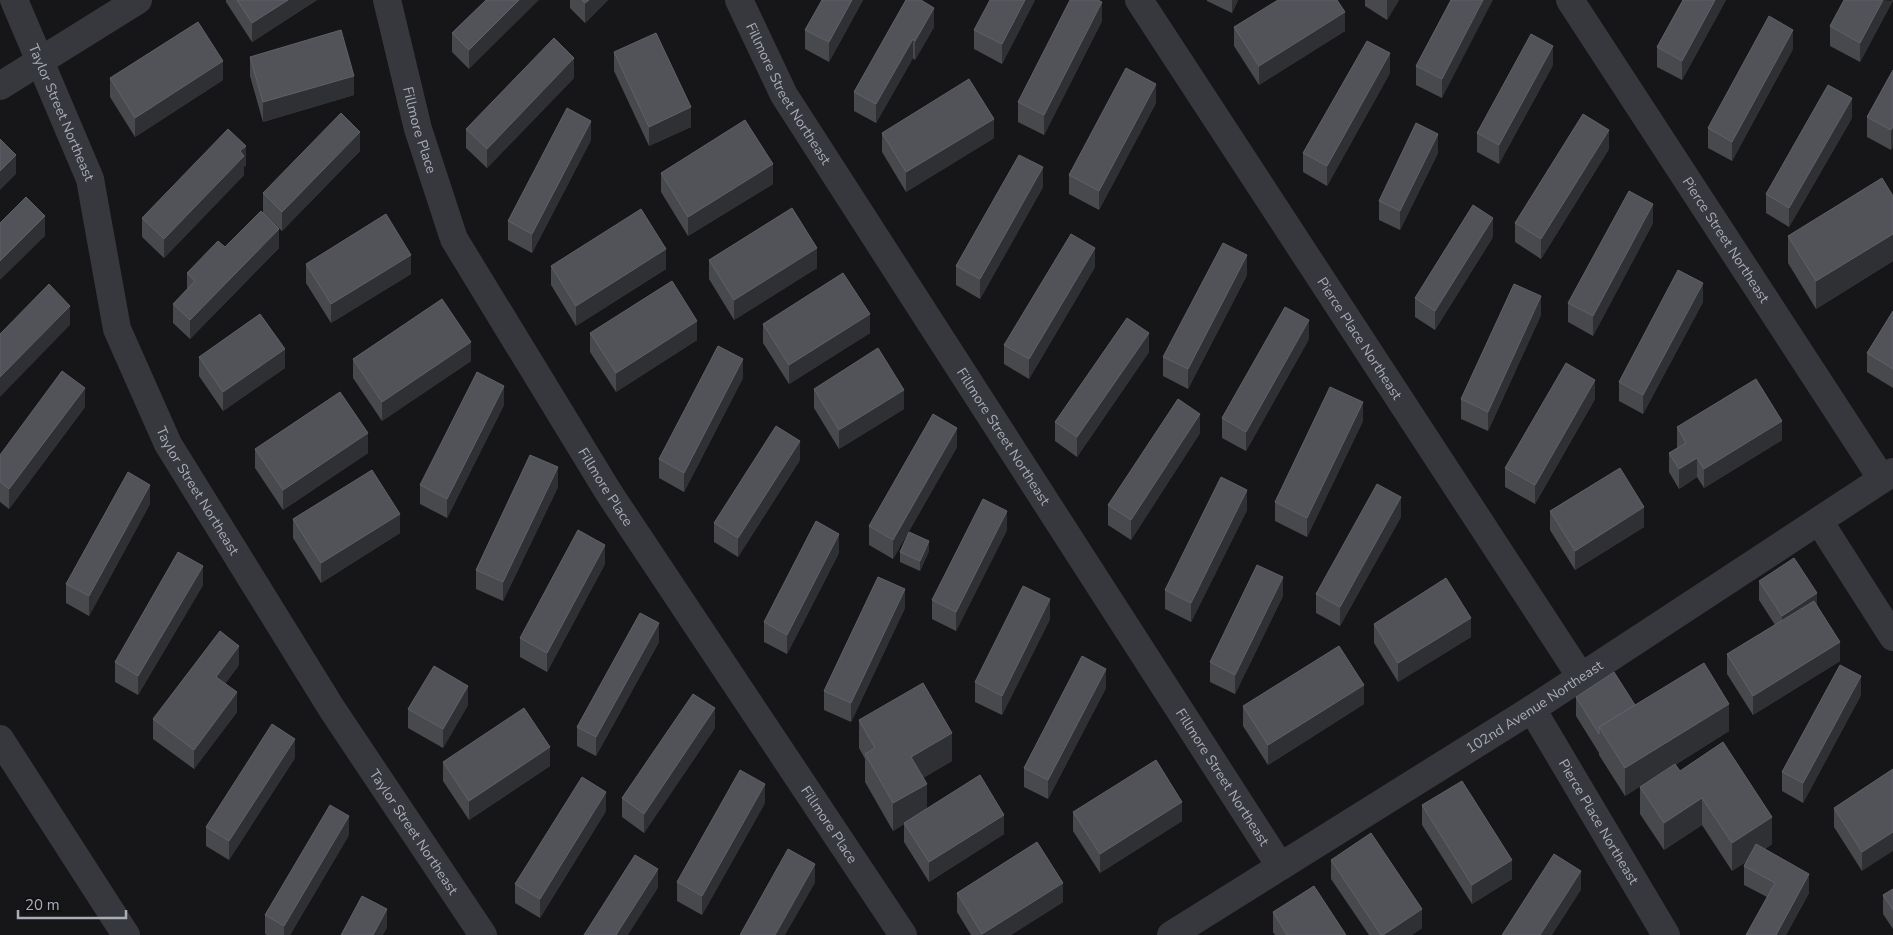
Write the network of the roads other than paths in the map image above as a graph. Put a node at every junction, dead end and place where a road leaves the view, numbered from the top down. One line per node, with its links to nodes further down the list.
1 (14, 0): 7 (street, Taylor Street Northeast)
2 (138, 0): 7 (street)
3 (387, 0): 18 (street, Fillmore Place)
4 (739, 0): 15 (street, Fillmore Street Northeast)
5 (1139, 0): 12 (street, Pierce Place Northeast)
6 (1570, 0): 9 (street, Pierce Street Northeast)
7 (40, 60): 8 (street); 17 (street, Taylor Street Northeast)
8 (0, 86)
9 (1887, 476): 10 (street, 102nd Avenue Northeast)
10 (1819, 521): 11 (street); 12 (street, 102nd Avenue Northeast)
11 (1893, 637)
12 (1581, 677): 13 (street, 102nd Avenue Northeast)
13 (1532, 709): 15 (street, 102nd Avenue Northeast); 20 (street, Pierce Place Northeast)
14 (0, 739): 16 (street)
15 (1280, 866): 19 (street, 102nd Avenue Northeast)
16 (126, 935)
17 (483, 935)
18 (903, 935)
19 (1171, 935)
20 (1666, 935)

